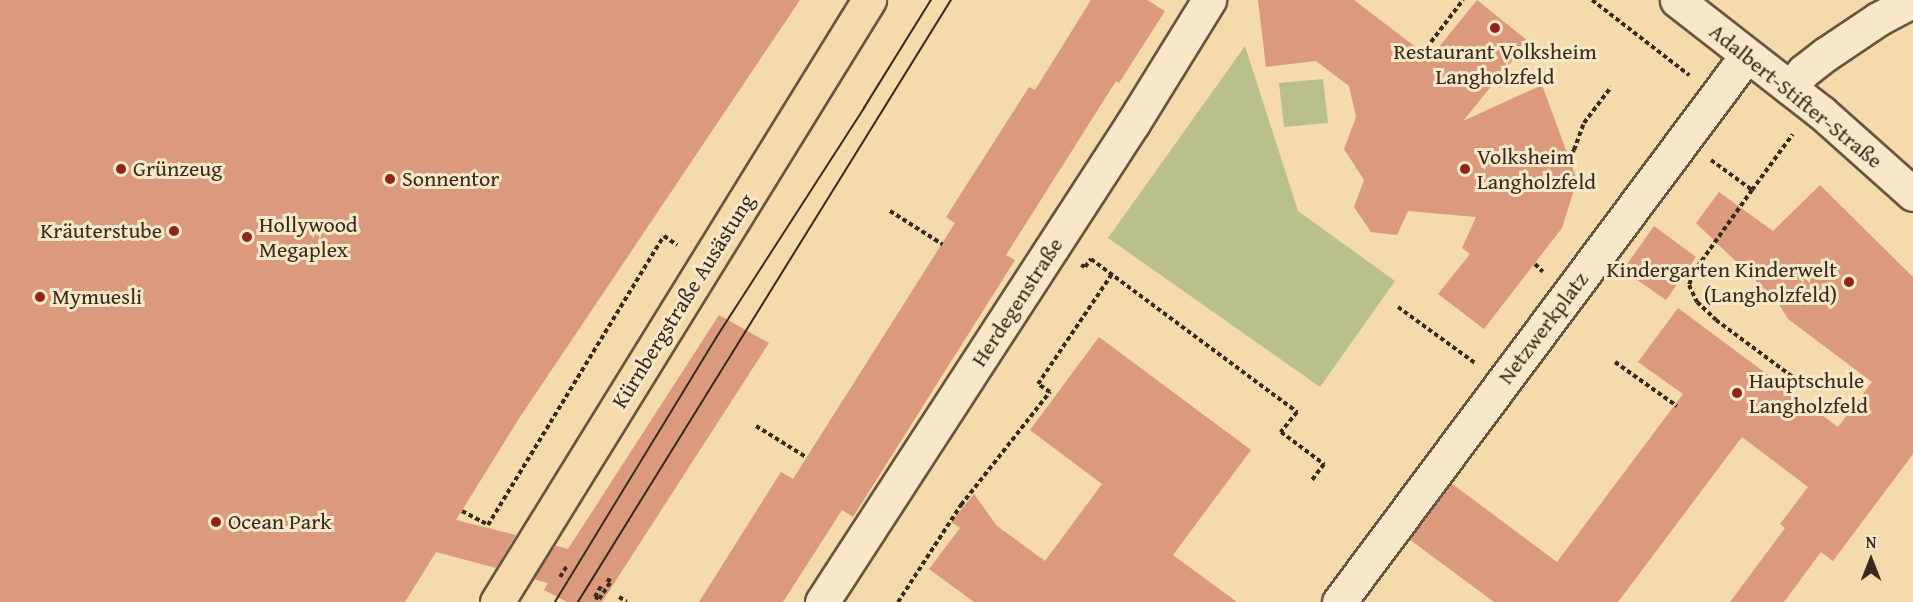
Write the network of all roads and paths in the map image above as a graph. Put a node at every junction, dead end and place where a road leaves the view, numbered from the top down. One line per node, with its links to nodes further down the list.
1 (869, 0): 36 (main road, Kürnbergstraße Ausästung)
2 (1209, 0): 38 (street, Herdegenstraße)
3 (1463, 0): 7 (path)
4 (1592, 0): 11 (path)
5 (1677, 0): 8 (street, Adalbert-Stifter-Straße)
6 (1913, 0): 10 (street)
7 (1431, 42)
8 (1747, 55): 10 (street, Adalbert-Stifter-Straße); 11 (street, Netzwerkplatz)
9 (1611, 87): 14 (path)
10 (1790, 88): 16 (street, Adalbert-Stifter-Straße)
11 (1718, 93): 13 (street, Netzwerkplatz)
12 (1792, 134): 15 (path)
13 (1683, 140): 15 (path); 25 (street, Netzwerkplatz)
14 (1568, 158)
15 (1752, 190): 24 (path)
16 (1913, 194)
17 (890, 212): 18 (path)
18 (942, 244)
19 (678, 245): 30 (path)
20 (1077, 262): 21 (path)
21 (1112, 274): 29 (path); 39 (path)
22 (1398, 307): 25 (path)
23 (1615, 362): 26 (path)
24 (1794, 378)
25 (1502, 384): 40 (street, Netzwerkplatz)
26 (1677, 406)
27 (756, 426): 28 (path)
28 (806, 457)
29 (1311, 481)
30 (462, 511)
31 (567, 566): 32 (path)
32 (560, 577)
33 (606, 579): 34 (path)
34 (601, 586)
35 (619, 597): 37 (path)
36 (497, 602)
37 (627, 602)
38 (822, 602)
39 (898, 602)
40 (1339, 602)

